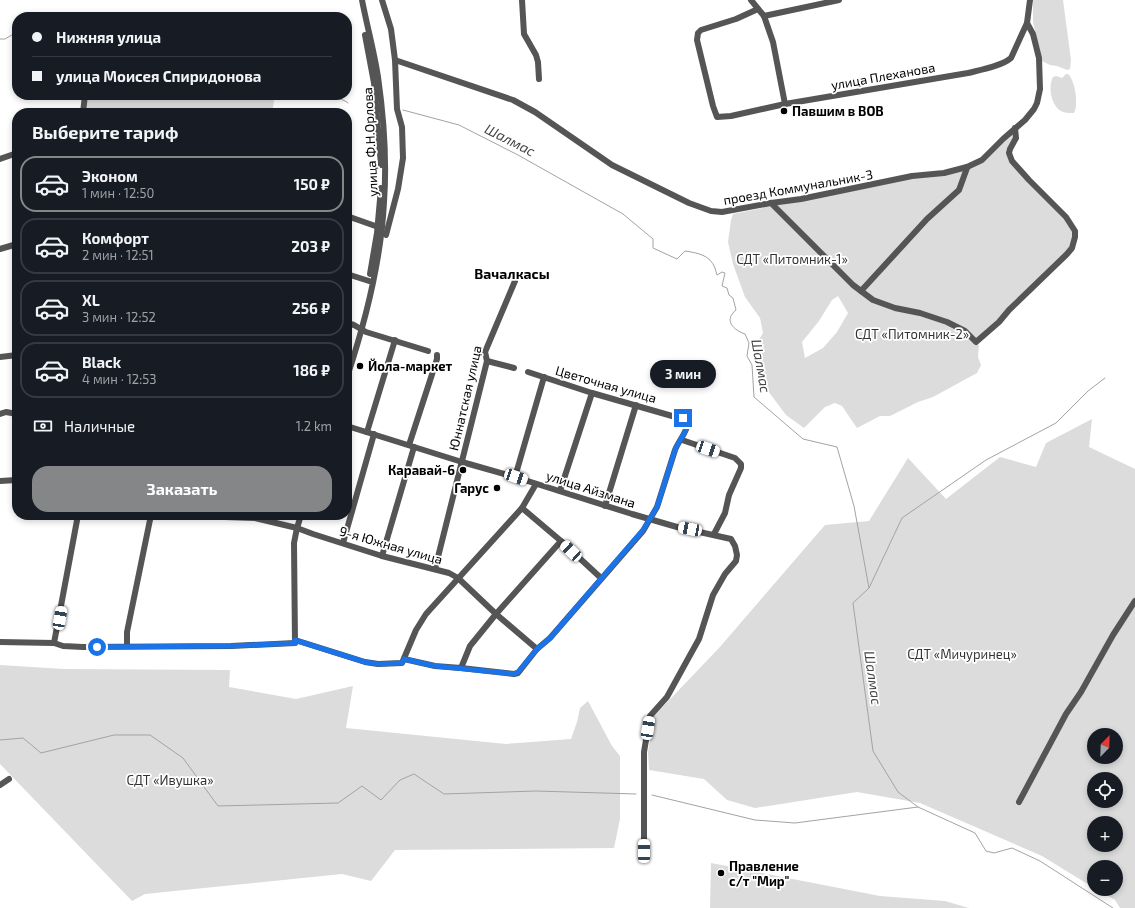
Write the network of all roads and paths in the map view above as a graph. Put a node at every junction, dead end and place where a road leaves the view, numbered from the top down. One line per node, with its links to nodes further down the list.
1 (358, 0): 20 (street, улица Ф.Н.Орлова)
2 (362, 0): 20 (street, улица Ф.Н.Орлова)
3 (382, 0): 11 (street)
4 (522, 0): 12 (street)
5 (751, 0): 8 (street)
6 (839, 0): 9 (street)
7 (1030, 0): 10 (street)
8 (758, 9): 9 (street); 13 (street, улица Плеханова)
9 (764, 16): 13 (street)
10 (1027, 23): 13 (street, улица Плеханова); 14 (street, проезд Коммунальник-3)
11 (395, 60): 18 (street, проезд Коммунальник-3); 20 (street)
12 (539, 78)
13 (785, 104)
14 (1015, 128): 17 (street, проезд Коммунальник-3); 26 (street)
15 (12, 155): 16 (street)
16 (0, 159)
17 (967, 167): 18 (street, проезд Коммунальник-3); 26 (street)
18 (771, 203): 26 (street)
19 (352, 218): 20 (street)
20 (381, 232): 24 (street, улица Ф.Н.Орлова); 28 (street, улица Ф.Н.Орлова)
21 (12, 245): 22 (street)
22 (0, 249)
23 (352, 276): 24 (street)
24 (369, 281): 28 (street, улица Ф.Н.Орлова)
25 (515, 281): 36 (street, Юннатская улица)
26 (862, 291)
27 (352, 325): 28 (street)
28 (360, 328): 29 (street); 30 (street, улица Ф.Н.Орлова); 35 (street, улица Ф.Н.Орлова)
29 (395, 340): 31 (street); 45 (street)
30 (352, 350)
31 (428, 351)
32 (437, 355): 47 (street)
33 (12, 356): 34 (street)
34 (0, 357)
35 (352, 358)
36 (487, 361): 37 (street); 48 (street, Юннатская улица)
37 (514, 368)
38 (528, 372): 39 (street, Цветочная улица)
39 (544, 377): 40 (street, Цветочная улица); 49 (street)
40 (592, 392): 41 (street, Цветочная улица); 53 (street)
41 (636, 405): 46 (street, Цветочная улица); 55 (street)
42 (12, 413): 43 (street)
43 (0, 414)
44 (352, 428): 45 (street, улица Айзмана)
45 (370, 433): 47 (street, улица Айзмана); 54 (street)
46 (682, 440): 57 (street); 64 (street)
47 (411, 446): 48 (street, улица Айзмана); 67 (street)
48 (462, 462): 49 (street, улица Айзмана); 68 (street, Юннатская улица)
49 (516, 477): 52 (street, улица Айзмана)
50 (12, 480): 51 (street)
51 (0, 481)
52 (536, 484): 53 (street, улица Айзмана); 56 (street)
53 (560, 491): 55 (street, улица Айзмана)
54 (352, 506)
55 (605, 506): 57 (street, улица Айзмана)
56 (522, 508): 65 (street); 69 (street)
57 (649, 519): 64 (street, улица Айзмана); 70 (street)
58 (77, 520): 75 (street)
59 (150, 520): 76 (street)
60 (266, 520): 63 (street, 9-я Южная улица)
61 (299, 520): 63 (street)
62 (349, 520): 66 (street)
63 (297, 528): 66 (street, 9-я Южная улица); 74 (street)
64 (714, 534): 83 (street, улица Айзмана)
65 (561, 542): 70 (street); 72 (street)
66 (343, 543): 67 (street, 9-я Южная улица)
67 (382, 556): 68 (street, 9-я Южная улица)
68 (435, 569): 69 (street, 9-я Южная улица)
69 (458, 578): 72 (street, 9-я Южная улица); 78 (street)
70 (601, 578): 77 (street)
71 (1135, 601): 82 (street)
72 (496, 614): 77 (street, 9-я Южная улица); 79 (street)
73 (0, 642): 75 (street)
74 (295, 642): 76 (street); 78 (street)
75 (54, 643): 76 (street)
76 (127, 646)
77 (537, 649): 79 (street)
78 (403, 661): 79 (street)
79 (461, 668)
80 (9, 779): 81 (street)
81 (0, 785)
82 (1019, 802)
83 (644, 856)

